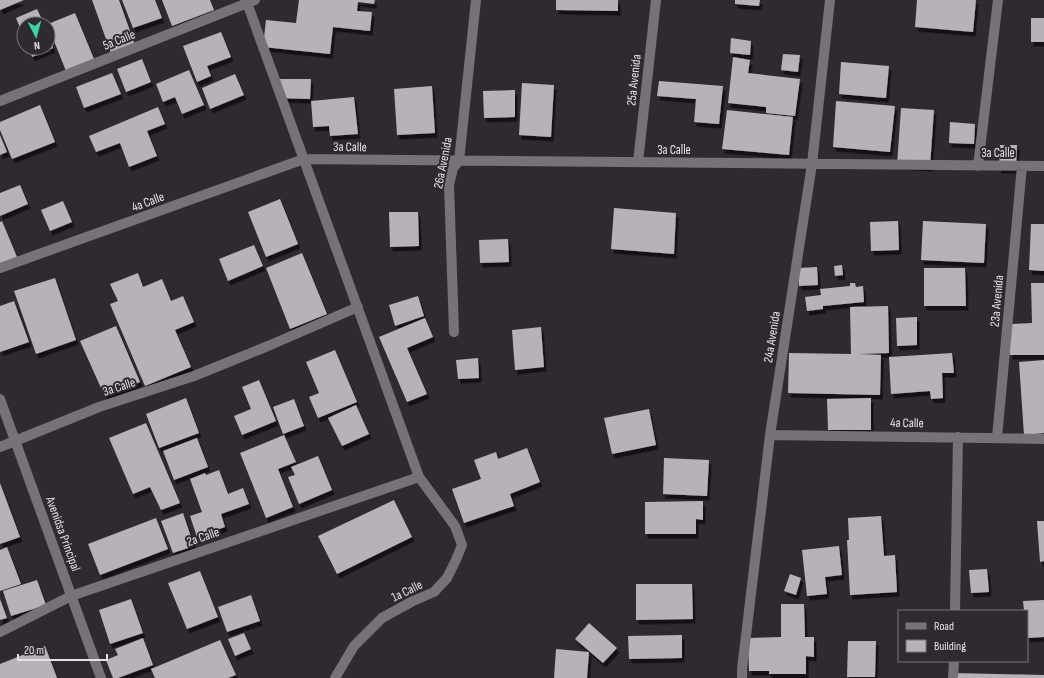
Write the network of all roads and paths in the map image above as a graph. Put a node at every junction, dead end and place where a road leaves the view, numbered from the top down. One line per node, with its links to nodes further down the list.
1 (476, 0): 8 (street, 26a Avenida)
2 (656, 0): 9 (street, 25a Avenida)
3 (830, 0): 10 (street, 24a Avenida)
4 (998, 0): 11 (street)
5 (250, 1): 6 (street, 5a Calle); 7 (street, 1a Calle)
6 (0, 101)
7 (304, 159): 8 (street, 3a Calle); 14 (street, 4a Calle); 15 (street, 1a Calle)
8 (459, 161): 9 (street, 3a Calle); 16 (street, 26a Avenida)
9 (638, 162): 10 (street, 3a Calle)
10 (812, 164): 11 (street, 3a Calle); 18 (street, 24a Avenida)
11 (978, 166): 12 (street, 3a Calle)
12 (1022, 166): 13 (street, 3a Calle); 20 (street, 23a Avenida)
13 (1044, 166)
14 (0, 268)
15 (358, 307): 22 (street, 3a Calle); 24 (street, 1a Calle)
16 (454, 332)
17 (0, 399): 22 (street, Avenidsa Principal)
18 (770, 435): 19 (street, 4a Calle); 31 (street, 24a Avenida)
19 (958, 437): 20 (street, 4a Calle); 26 (street)
20 (997, 438): 21 (street, 4a Calle)
21 (1044, 438)
22 (15, 440): 23 (street, 3a Calle); 25 (street, Avenidsa Principal)
23 (0, 447)
24 (419, 477): 25 (street, 2a Calle); 30 (street, 1a Calle)
25 (71, 596): 27 (street, 2a Calle); 29 (street, Avenidsa Principal)
26 (955, 610)
27 (0, 632)
28 (954, 662): 32 (street)
29 (101, 678)
30 (335, 678)
31 (742, 678)
32 (953, 678)

